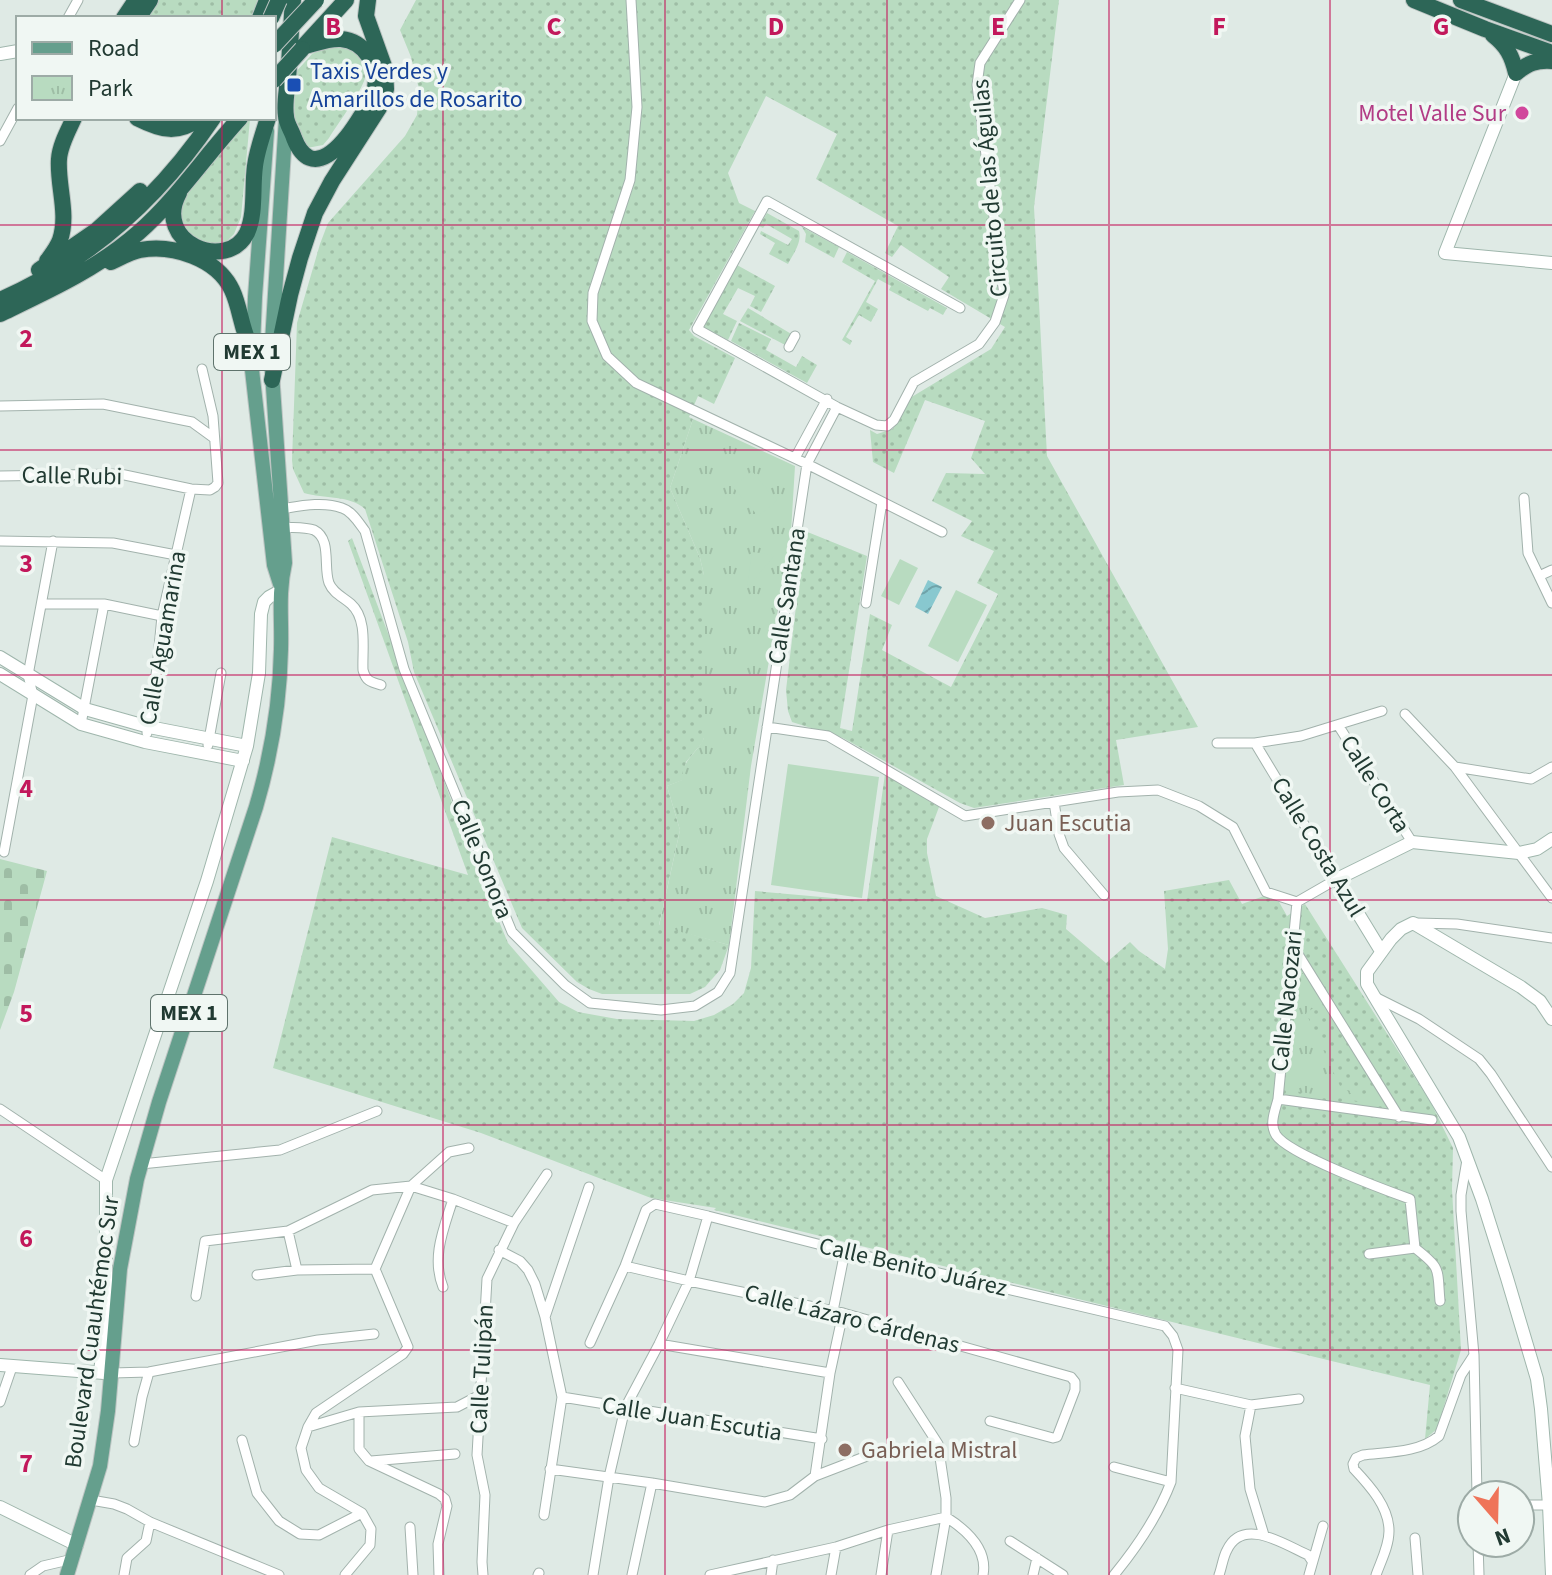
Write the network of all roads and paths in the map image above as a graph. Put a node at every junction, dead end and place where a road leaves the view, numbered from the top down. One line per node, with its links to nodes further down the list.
1 (316, 0): 11 (highway, bridge)
2 (346, 0): 12 (highway)
3 (368, 0): 40 (highway)
4 (631, 0): 45 (street)
5 (1020, 0): 43 (street, Circuito de las Águilas)
6 (1414, 0): 9 (highway)
7 (1461, 0): 10 (highway)
8 (277, 7): 18 (highway, Boulevard Cuauhtémoc Sur / MEX 1)
9 (1485, 29): 13 (highway); 15 (highway)
10 (1552, 34)
11 (276, 43)
12 (304, 48): 16 (highway, bridge); 18 (highway)
13 (1552, 53)
14 (1552, 61): 15 (highway)
15 (1516, 73): 29 (street)
16 (276, 78)
17 (16, 112): 27 (street)
18 (286, 117): 40 (main road, Boulevard Cuauhtémoc Sur / MEX 1)
19 (73, 120): 30 (highway)
20 (142, 120): 21 (highway)
21 (200, 120)
22 (202, 120): 30 (highway)
23 (212, 120): 32 (highway)
24 (267, 120): 28 (highway)
25 (268, 120): 38 (main road, Boulevard Cuauhtémoc Sur / MEX 1)
26 (225, 126): 28 (highway); 32 (highway)
27 (0, 141)
28 (188, 178): 31 (highway)
29 (1552, 263)
30 (44, 267): 33 (highway)
31 (84, 273): 35 (highway); 38 (highway)
32 (19, 296): 33 (highway); 35 (highway)
33 (0, 297)
34 (960, 308): 41 (street)
35 (0, 313)
36 (795, 336): 37 (street)
37 (789, 347)
38 (252, 349): 59 (main road, Boulevard Cuauhtémoc Sur / MEX 1)
39 (202, 369): 44 (street)
40 (272, 380): 51 (main road, Boulevard Cuauhtémoc Sur / MEX 1)
41 (827, 399): 43 (street); 45 (street)
42 (0, 406): 44 (street)
43 (837, 407): 46 (street, Calle Santana)
44 (214, 438): 48 (street)
45 (795, 458): 46 (street)
46 (807, 464): 50 (street); 77 (street, Calle Santana)
47 (0, 476): 48 (street, Calle Rubi)
48 (191, 489): 56 (street, Calle Aguamarina)
49 (1524, 498): 58 (street)
50 (882, 502): 53 (street); 60 (street)
51 (281, 509): 52 (main road, Boulevard Cuauhtémoc Sur / MEX 1); 77 (street, Calle Sonora)
52 (282, 527): 59 (main road, Boulevard Cuauhtémoc Sur / MEX 1); 69 (street)
53 (942, 532)
54 (0, 541): 55 (street)
55 (53, 541): 56 (street); 62 (street)
56 (176, 555): 64 (street, Calle Aguamarina)
57 (1552, 570): 58 (street)
58 (1539, 576): 61 (street)
59 (280, 588): 82 (street); 110 (main road, Boulevard Cuauhtémoc Sur / MEX 1)
60 (866, 603)
61 (1552, 603)
62 (42, 604): 63 (street); 68 (street)
63 (104, 604): 64 (street); 71 (street)
64 (162, 616): 76 (street, Calle Aguamarina)
65 (0, 657): 68 (street)
66 (221, 673): 78 (street)
67 (0, 674): 70 (street)
68 (28, 675): 70 (street); 71 (street)
69 (381, 685)
70 (33, 695): 74 (street); 90 (street)
71 (85, 709): 74 (street); 76 (street)
72 (1382, 711): 75 (street)
73 (1405, 714): 85 (street)
74 (81, 724): 79 (street)
75 (1338, 725): 81 (street); 89 (street, Calle Corta)
76 (149, 727): 78 (street); 79 (street, Calle Aguamarina)
77 (767, 727): 87 (street)
78 (210, 738): 82 (street); 83 (street)
79 (145, 742): 83 (street)
80 (1217, 743): 81 (street)
81 (1255, 743): 92 (street, Calle Costa Azul)
82 (247, 746): 84 (street)
83 (206, 752): 84 (street)
84 (243, 761): 113 (street)
85 (1455, 767): 86 (street); 91 (street)
86 (1551, 769)
87 (1054, 802): 93 (street); 95 (street)
88 (1552, 839): 91 (street)
89 (1412, 842): 91 (street); 92 (street)
90 (4, 852)
91 (1519, 853): 94 (street)
92 (1337, 879): 95 (street); 99 (street, Calle Costa Azul)
93 (1104, 895)
94 (1552, 898)
95 (1297, 902): 98 (street, Calle Nacozari)
96 (1413, 923): 97 (street); 99 (street); 101 (street)
97 (1552, 938)
98 (1293, 944): 103 (street, Calle Nacozari); 106 (street)
99 (1381, 951): 100 (street)
100 (1370, 990): 109 (street); 111 (street)
101 (1546, 1002): 102 (street)
102 (1552, 1019)
103 (1278, 1099): 106 (street); 120 (street, Calle Nacozari)
104 (0, 1109): 113 (street)
105 (377, 1111): 110 (street)
106 (1399, 1117): 107 (street)
107 (1432, 1120)
108 (469, 1148): 114 (street)
109 (1467, 1159): 137 (street); 167 (street)
110 (141, 1164): 140 (main road, Boulevard Cuauhtémoc Sur / MEX 1)
111 (1552, 1167)
112 (547, 1174): 118 (street, Calle Tulipán)
113 (106, 1180): 140 (street)
114 (411, 1186): 116 (street); 119 (street); 125 (street)
115 (589, 1187): 133 (street)
116 (453, 1199): 118 (street); 129 (street)
117 (708, 1216): 122 (street, Calle Benito Juárez); 124 (street, Calle Benito Juárez); 128 (street)
118 (514, 1223): 121 (street, Calle Tulipán)
119 (288, 1231): 126 (street); 130 (street)
120 (1415, 1248): 123 (street); 131 (street)
121 (499, 1250): 133 (street); 144 (street, Calle Tulipán)
122 (845, 1251): 132 (street); 143 (street, Calle Benito Juárez)
123 (1369, 1254)
124 (625, 1266): 128 (street, Calle Lázaro Cárdenas); 135 (street)
125 (375, 1269): 126 (street); 152 (street)
126 (297, 1270): 127 (street)
127 (257, 1275)
128 (689, 1281): 132 (street, Calle Lázaro Cárdenas); 136 (street)
129 (443, 1287)
130 (196, 1296)
131 (1440, 1301)
132 (838, 1312): 141 (street); 151 (street, Calle Lázaro Cárdenas)
133 (545, 1317): 145 (street)
134 (374, 1334): 139 (street)
135 (590, 1343)
136 (659, 1344): 141 (street); 149 (street)
137 (1474, 1355): 163 (street); 205 (street)
138 (6, 1366): 140 (street); 147 (street)
139 (149, 1372): 140 (street); 155 (street)
140 (106, 1373): 166 (main road, Boulevard Cuauhtémoc Sur / MEX 1)
141 (830, 1373): 153 (street)
142 (898, 1382): 171 (street)
143 (1175, 1388): 148 (street); 164 (street)
144 (480, 1395): 150 (street); 192 (street, Calle Tulipán)
145 (562, 1397): 149 (street, Calle Juan Escutia); 160 (street)
146 (1299, 1399): 148 (street)
147 (0, 1402)
148 (1251, 1405): 176 (street)
149 (625, 1408): 153 (street, Calle Juan Escutia); 162 (street)
150 (359, 1412): 152 (street); 158 (street)
151 (990, 1421)
152 (308, 1427): 169 (street)
153 (822, 1439): 161 (street)
154 (242, 1440): 169 (street)
155 (134, 1442)
156 (455, 1454): 158 (street)
157 (867, 1456): 161 (street)
158 (369, 1461): 191 (street)
159 (1114, 1467): 164 (street)
160 (550, 1469): 162 (street); 170 (street)
161 (815, 1476): 165 (street)
162 (609, 1477): 165 (street); 193 (street)
163 (1477, 1479)
164 (1171, 1482): 202 (street)
165 (652, 1483): 194 (street)
166 (91, 1500): 172 (street); 180 (main road, Boulevard Cuauhtémoc Sur / MEX 1)
167 (1550, 1505): 207 (street)
168 (0, 1507): 180 (street)
169 (362, 1513): 189 (street)
170 (544, 1515)
171 (946, 1517): 175 (street); 184 (street); 199 (street)
172 (150, 1522): 187 (street); 188 (street)
173 (1323, 1526): 183 (street)
174 (410, 1527): 190 (street)
175 (888, 1530): 179 (street); 198 (street)
176 (1264, 1535): 183 (street); 203 (street)
177 (1415, 1538): 206 (street)
178 (1010, 1541): 181 (street)
179 (836, 1547): 182 (street); 197 (street)
180 (75, 1552): 185 (street); 186 (main road, Boulevard Cuauhtémoc Sur / MEX 1)
181 (1037, 1558): 200 (street); 201 (street)
182 (773, 1560): 195 (street); 196 (street)
183 (1312, 1561): 204 (street)
184 (984, 1570)
185 (30, 1575)
186 (67, 1575)
187 (124, 1575)
188 (279, 1575)
189 (345, 1575)
190 (413, 1575)
191 (439, 1575)
192 (483, 1575)
193 (593, 1575)
194 (632, 1575)
195 (710, 1575)
196 (771, 1575)
197 (831, 1575)
198 (881, 1575)
199 (936, 1575)
200 (1033, 1575)
201 (1063, 1575)
202 (1114, 1575)
203 (1219, 1575)
204 (1309, 1575)
205 (1376, 1575)
206 (1418, 1575)
207 (1552, 1575)

